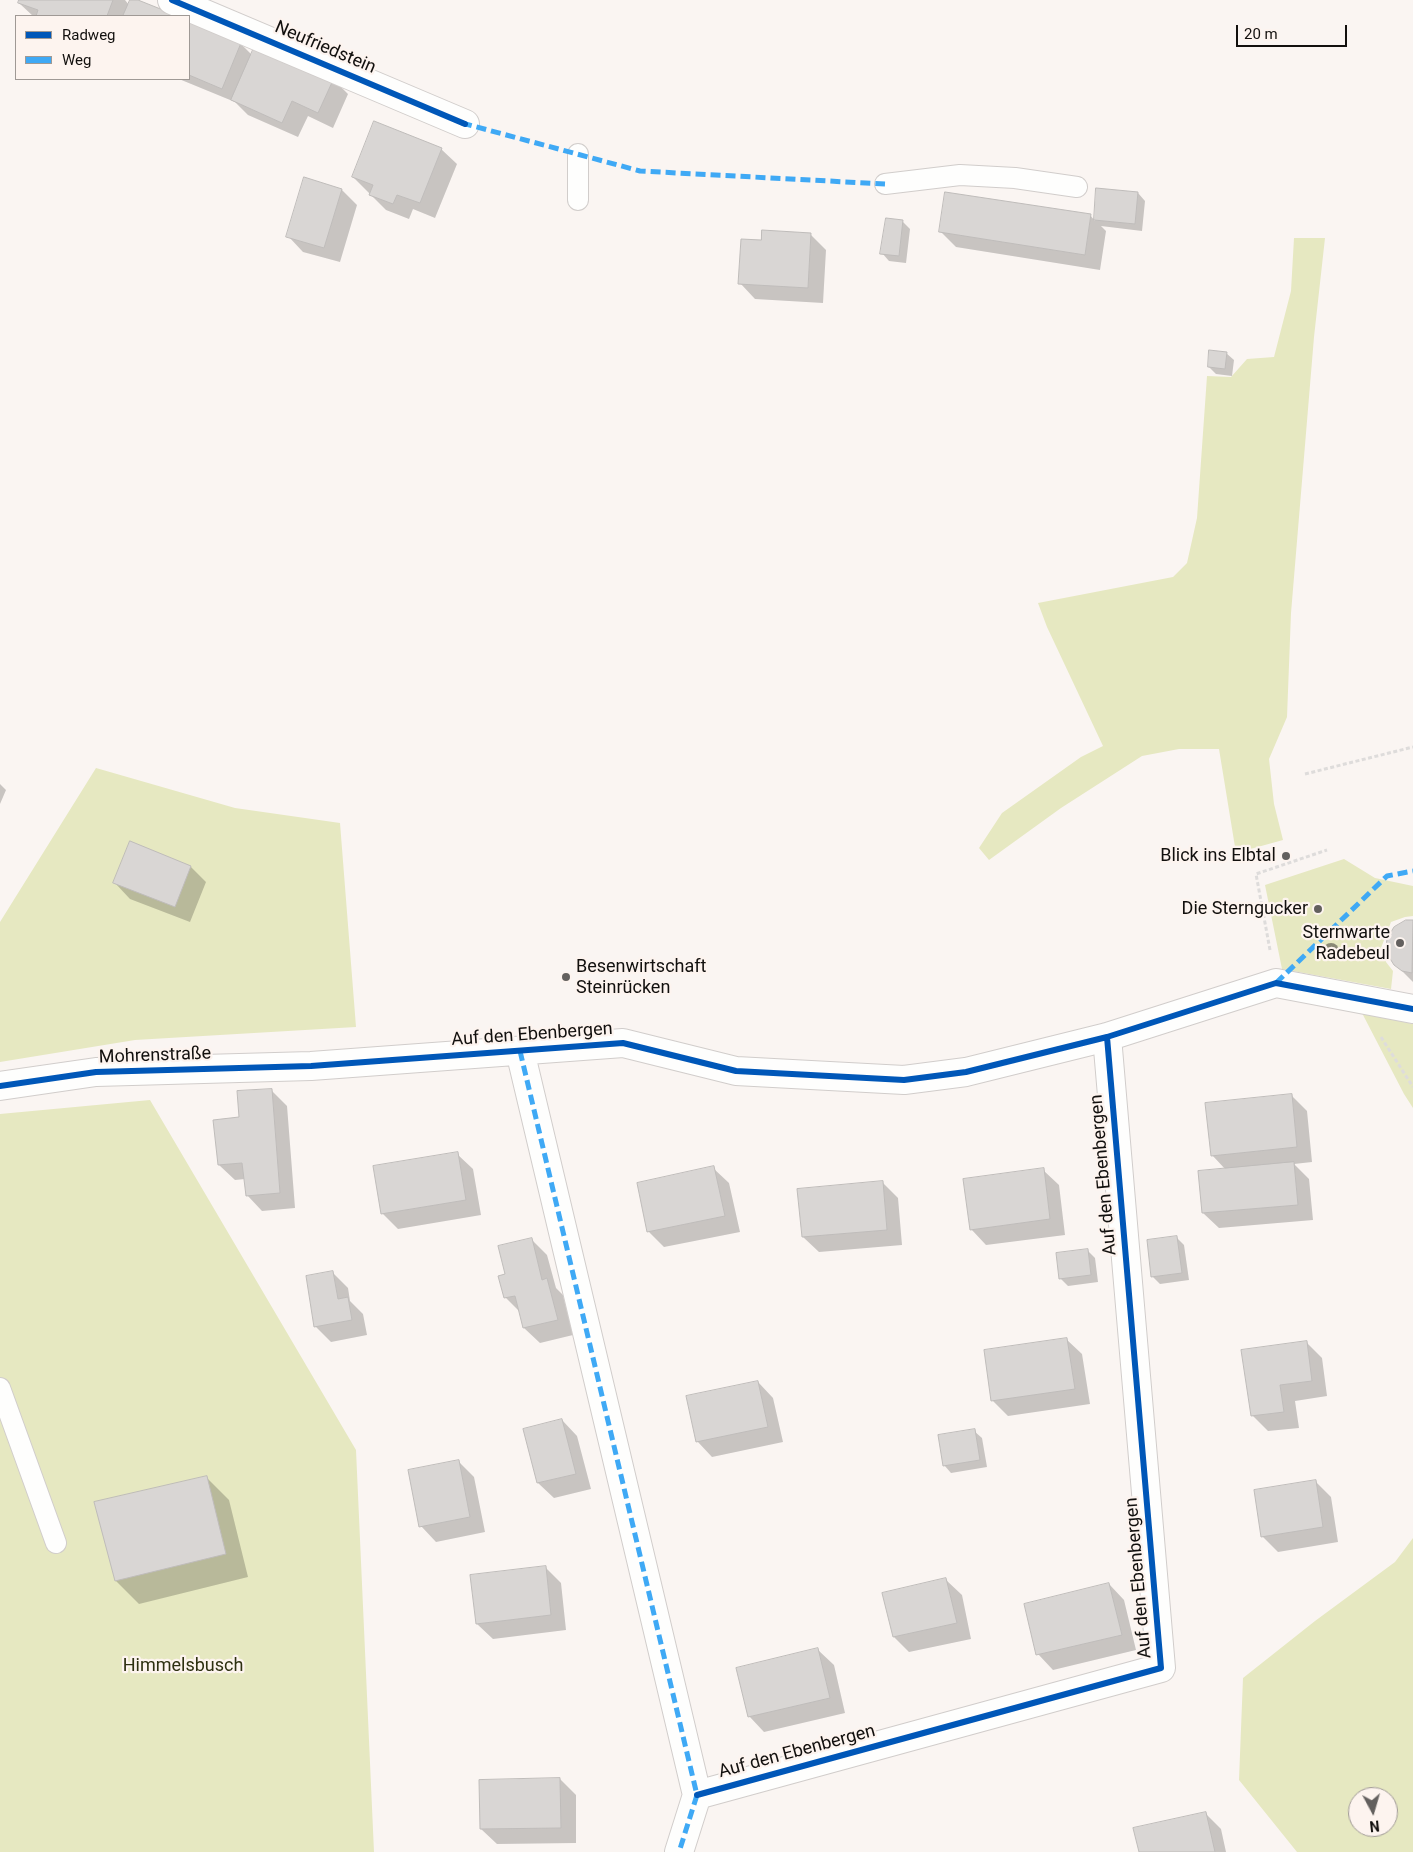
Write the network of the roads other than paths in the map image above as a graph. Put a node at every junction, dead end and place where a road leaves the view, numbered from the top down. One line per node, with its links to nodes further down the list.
1 (172, 0): 2 (street, Neufriedstein)
2 (465, 124)
3 (578, 154): 6 (lane)
4 (885, 184): 5 (lane)
5 (1077, 187)
6 (578, 200)
7 (1413, 1009): 8 (street, Auf den Ebenbergen)
8 (1107, 1037): 9 (street, Auf den Ebenbergen); 14 (street, Auf den Ebenbergen)
9 (520, 1051): 10 (street, Auf den Ebenbergen); 14 (street, Auf den Ebenbergen)
10 (311, 1066): 11 (street, Mohrenstraße)
11 (0, 1086)
12 (0, 1388): 13 (lane)
13 (56, 1543)
14 (697, 1795): 15 (street)
15 (679, 1852)

